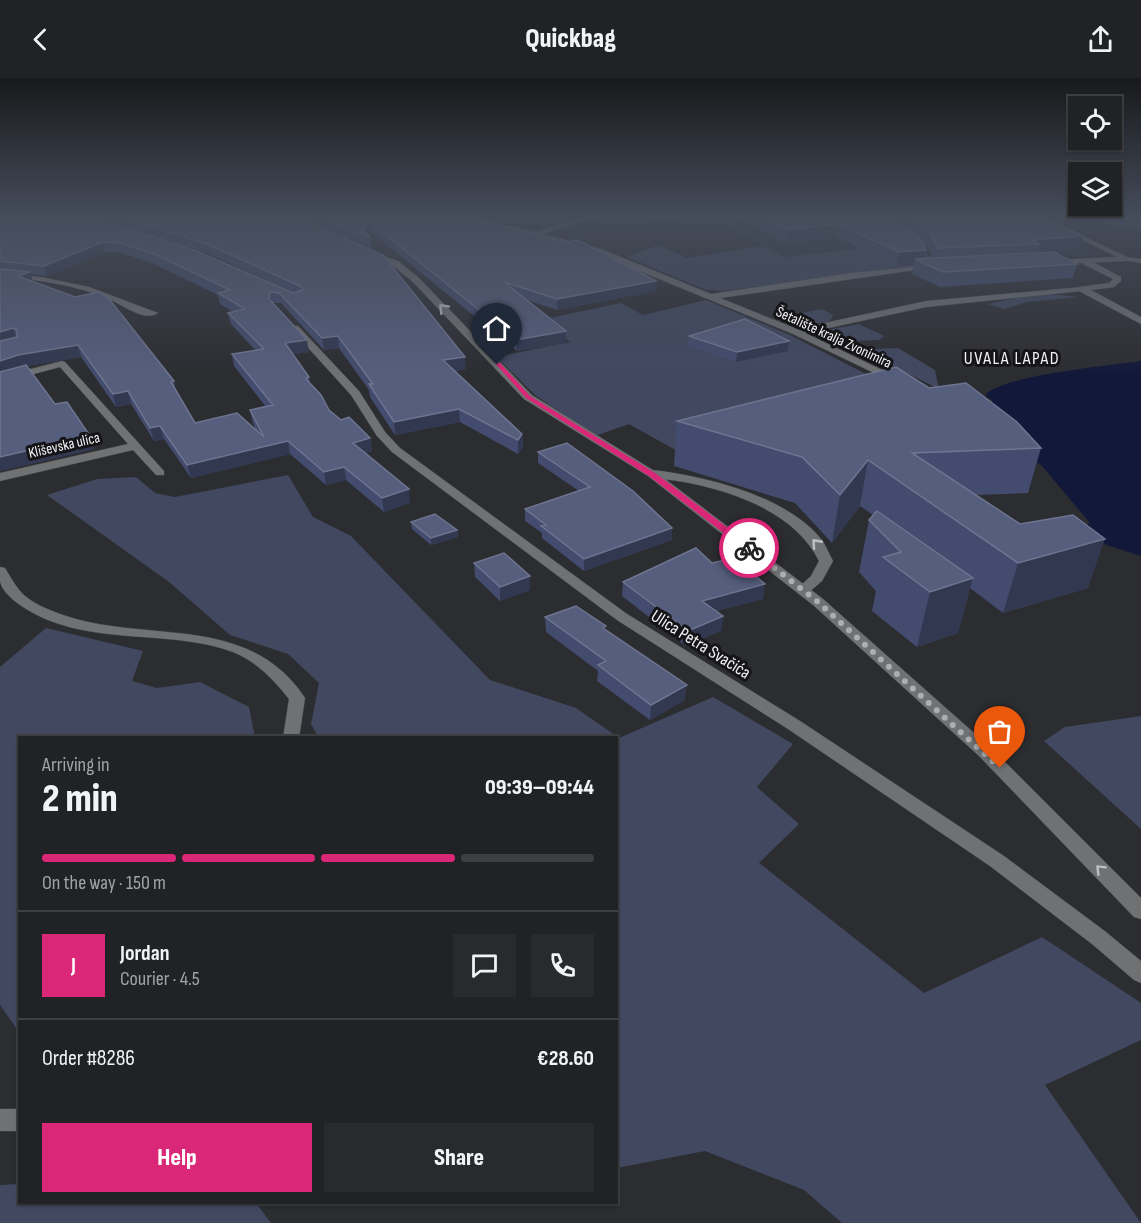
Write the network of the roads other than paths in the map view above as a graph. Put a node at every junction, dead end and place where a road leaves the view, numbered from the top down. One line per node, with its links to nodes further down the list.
1 (402, 268): 18 (street, one-way to 1)
2 (640, 268): 9 (street, Šetalište kralja Zvonimira)
3 (892, 268): 9 (street)
4 (1098, 268): 8 (street)
5 (0, 275): 6 (street)
6 (21, 277): 7 (street); 10 (street)
7 (0, 280)
8 (1082, 289): 12 (street); 13 (street)
9 (708, 297): 13 (street, Šetalište kralja Zvonimira)
10 (153, 314)
11 (284, 316): 24 (street, Ulica Petra Svačića)
12 (1141, 321)
13 (796, 332): 15 (street, Šetalište kralja Zvonimira)
14 (0, 380): 16 (street, Kliševska ulica)
15 (903, 384)
16 (136, 446): 17 (street, Kliševska ulica); 19 (street, Kliševska ulica)
17 (159, 473)
18 (652, 474): 21 (street); 21 (street, one-way to 18)
19 (0, 477)
20 (2, 577): 22 (street)
21 (803, 590): 23 (street, one-way to 21)
22 (291, 736)
23 (1141, 910)
24 (1141, 974)
25 (0, 1120): 26 (street)
26 (18, 1120)

